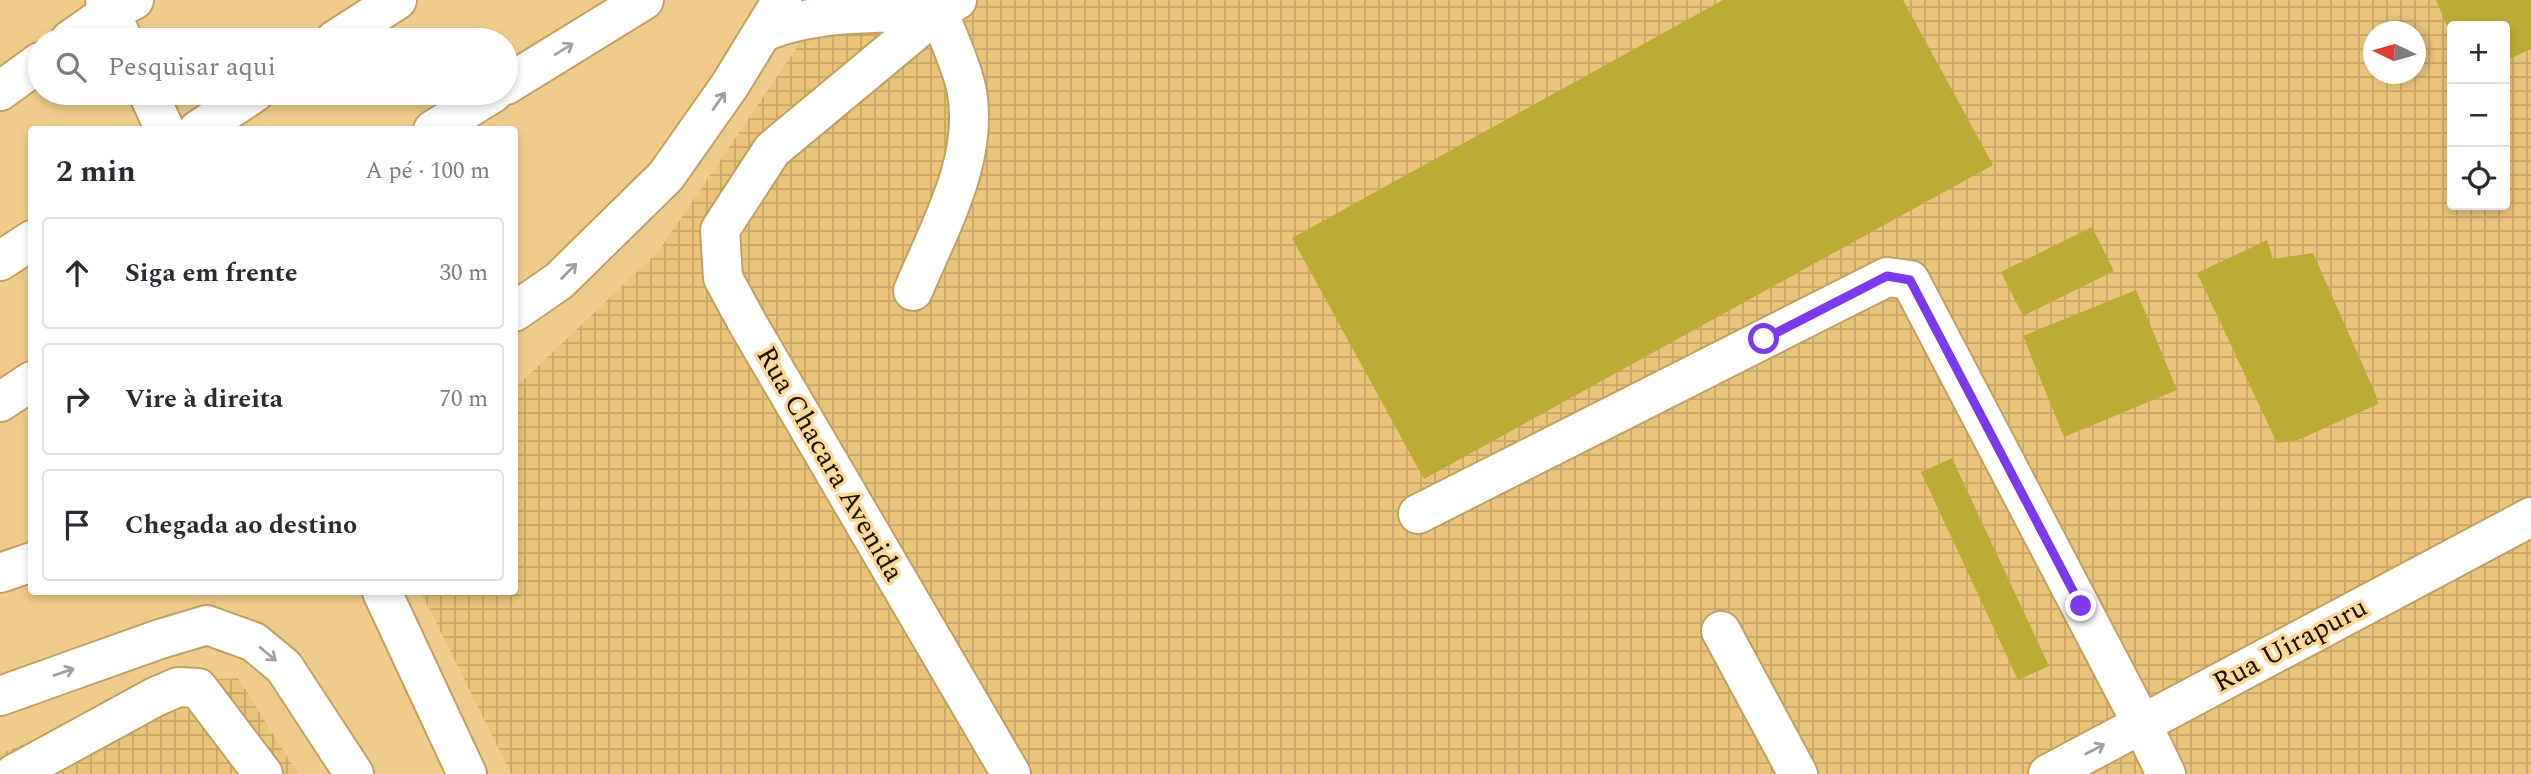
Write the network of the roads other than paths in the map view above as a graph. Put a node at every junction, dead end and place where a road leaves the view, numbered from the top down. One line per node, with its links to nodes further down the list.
1 (397, 0): 7 (main road)
2 (644, 0): 9 (main road, one-way to 2)
3 (948, 6): 5 (main road); 17 (main road); 33 (main road, Rua Chacara Avenida)
4 (118, 13): 6 (main road)
5 (773, 16): 18 (main road, one-way to 5)
6 (91, 28)
7 (354, 28)
8 (28, 71): 10 (main road)
9 (518, 78)
10 (0, 91)
11 (154, 105): 13 (main road)
12 (474, 105): 14 (main road)
13 (163, 126)
14 (439, 126)
15 (28, 243): 16 (main road)
16 (0, 261)
17 (913, 291)
18 (518, 309)
19 (28, 384): 20 (main road)
20 (0, 402)
21 (1418, 514): 28 (main road)
22 (2531, 517): 28 (main road, Rua Uirapuru)
23 (28, 563): 24 (main road)
24 (0, 573)
25 (383, 595): 32 (main road)
26 (1721, 631): 34 (main road)
27 (0, 696): 31 (main road, one-way to 31)
28 (2142, 724): 35 (main road, Rua Uirapuru, one-way to 28); 36 (main road)
29 (15, 774): 30 (main road)
30 (263, 774)
31 (354, 774)
32 (467, 774)
33 (1011, 774)
34 (1798, 774)
35 (2048, 774)
36 (2166, 774)

